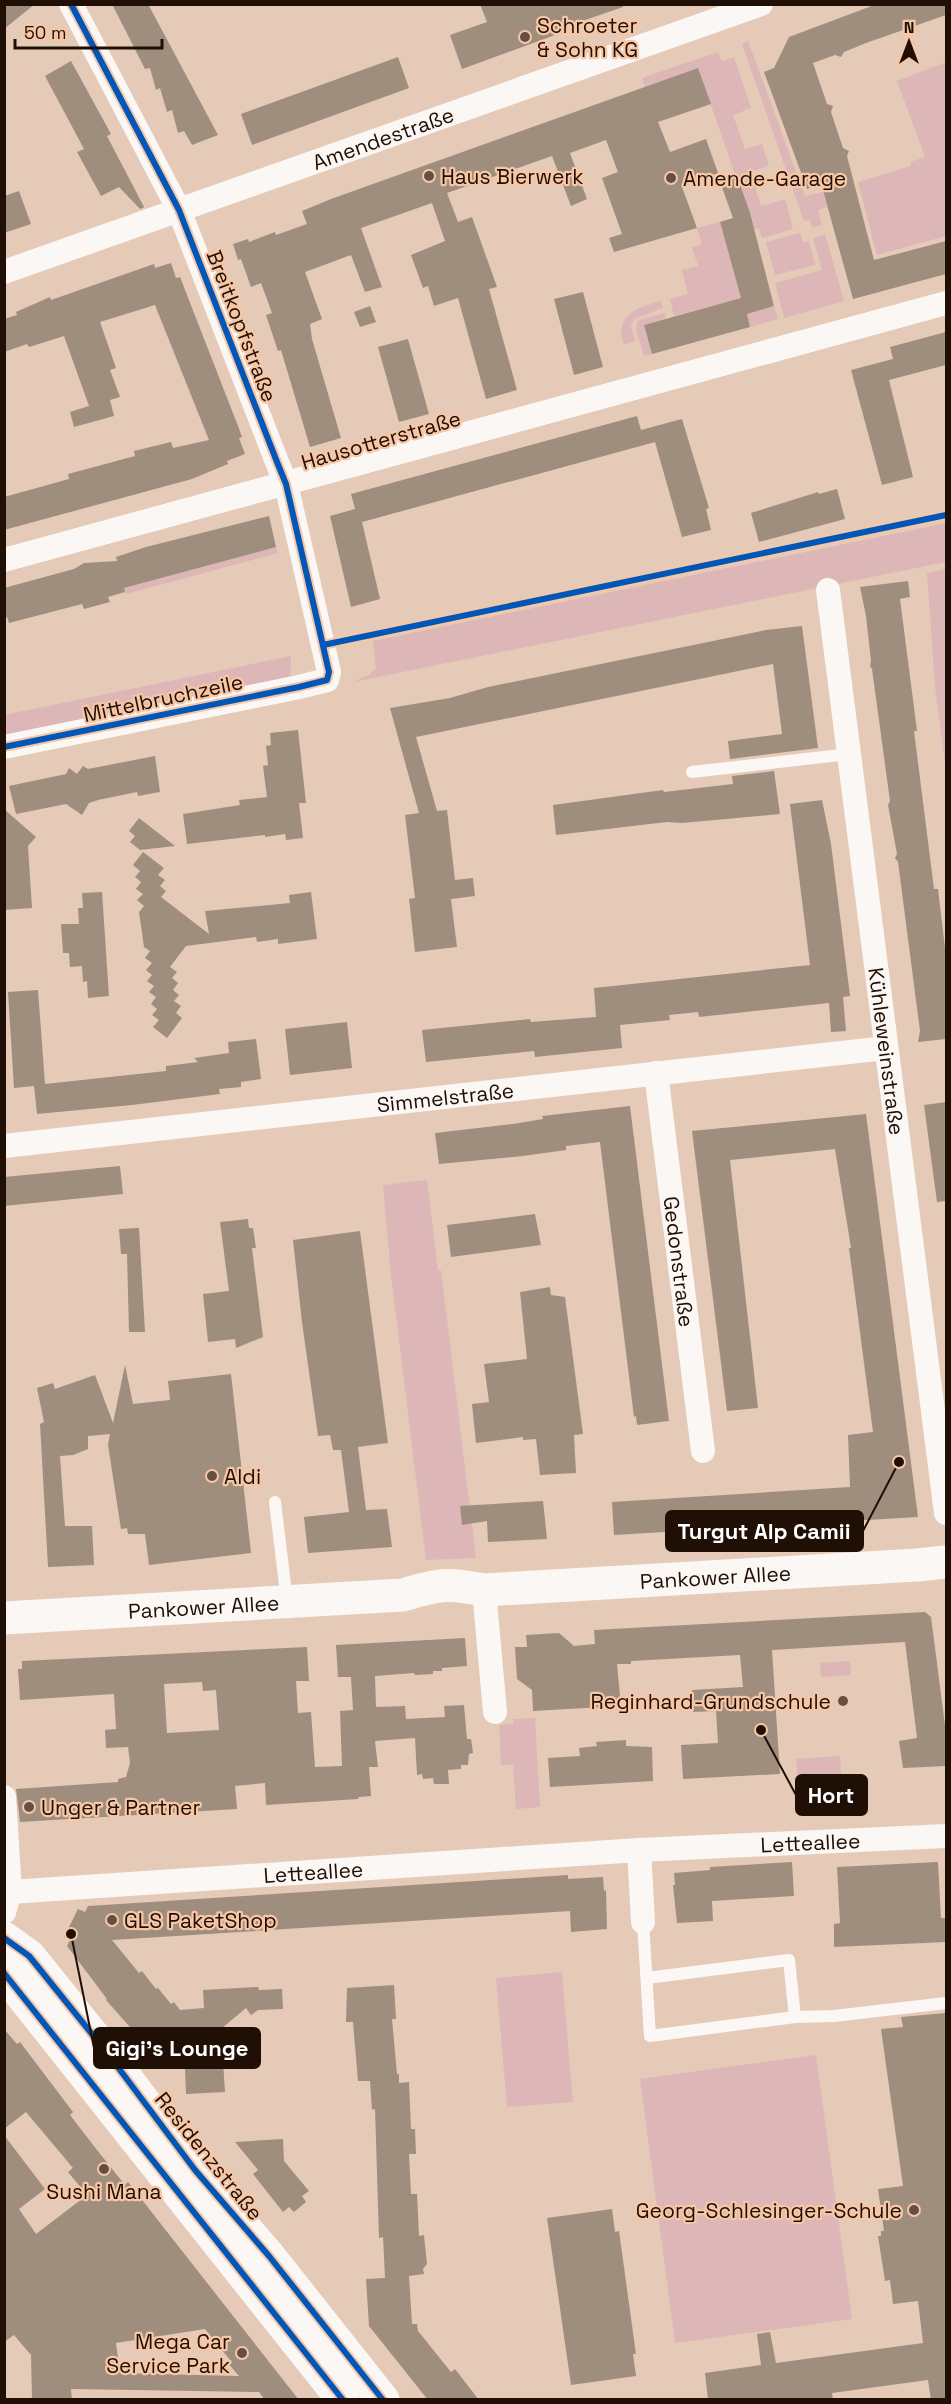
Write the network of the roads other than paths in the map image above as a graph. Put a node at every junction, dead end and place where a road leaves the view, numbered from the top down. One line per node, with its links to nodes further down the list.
1 (71, 4): 3 (street, Breitkopfstraße)
2 (761, 4): 3 (street, Amendestraße)
3 (180, 210): 4 (street, Amendestraße); 6 (street, Breitkopfstraße)
4 (4, 272)
5 (946, 303): 6 (street, Hausotterstraße)
6 (286, 484): 7 (street, Hausotterstraße); 9 (street, Breitkopfstraße)
7 (4, 560)
8 (828, 590): 11 (street, Kühleweinstraße)
9 (327, 680): 10 (street, Mittelbruchzeile)
10 (4, 747)
11 (849, 754): 12 (lane); 13 (street, Kühleweinstraße)
12 (692, 772)
13 (886, 1048): 14 (street, Simmelstraße); 18 (street, Kühleweinstraße)
14 (656, 1073): 15 (street, Simmelstraße); 16 (street, Gedonstraße)
15 (4, 1146)
16 (703, 1451)
17 (275, 1502): 21 (lane)
18 (946, 1513)
19 (946, 1562): 20 (street, Pankower Allee)
20 (484, 1590): 21 (street, Pankower Allee); 23 (street)
21 (287, 1602): 22 (street, Pankower Allee)
22 (4, 1618)
23 (495, 1712)
24 (4, 1797): 27 (street)
25 (946, 1836): 26 (street, Letteallee)
26 (639, 1850): 27 (street, Letteallee); 28 (street)
27 (7, 1902)
28 (643, 1922): 31 (lane)
29 (4, 1938): 34 (street)
30 (4, 1973): 34 (street)
31 (646, 1978): 33 (lane); 33 (lane)
32 (946, 2003): 33 (lane)
33 (795, 2017)
34 (97, 2064): 35 (street)
35 (356, 2390)

